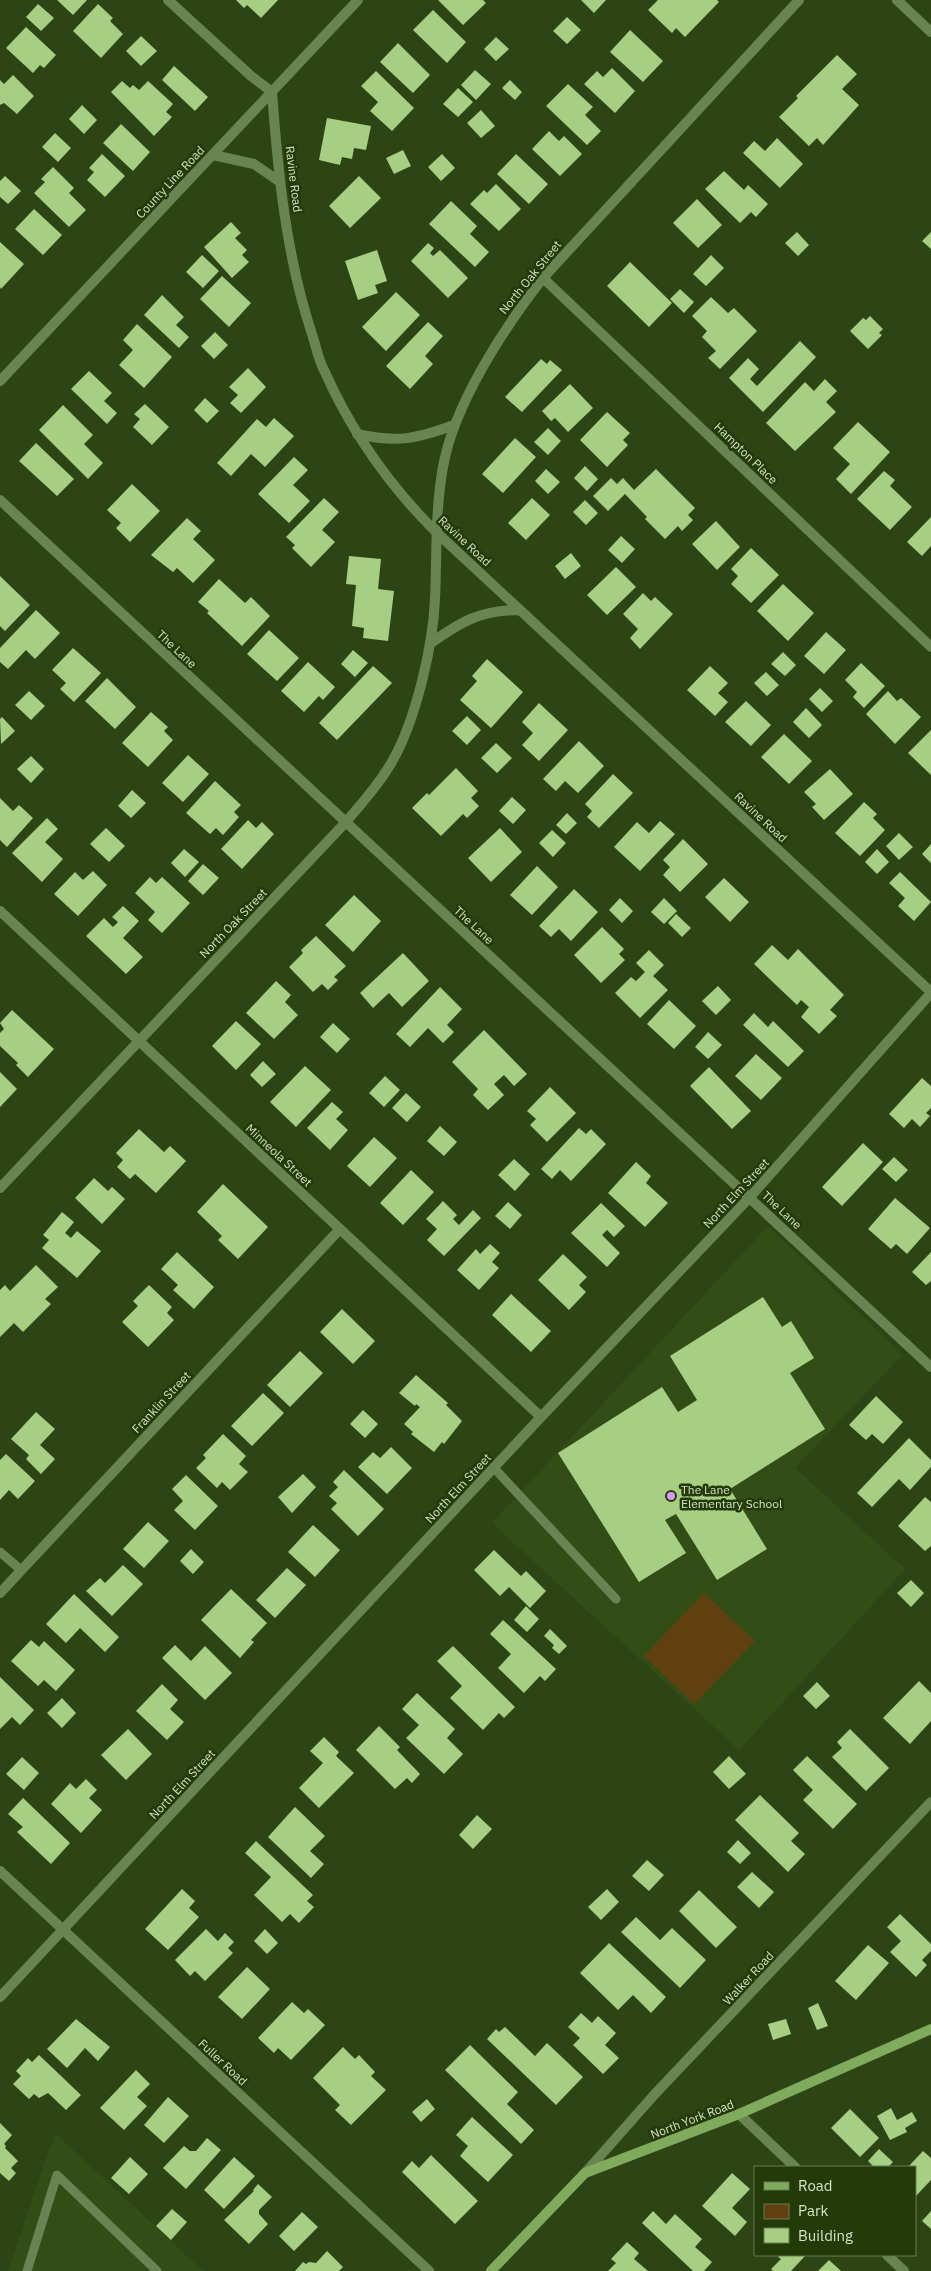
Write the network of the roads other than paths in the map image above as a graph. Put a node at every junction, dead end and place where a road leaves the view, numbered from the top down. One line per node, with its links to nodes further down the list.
1 (168, 0): 6 (street)
2 (358, 0): 6 (street, County Line Road)
3 (799, 0): 9 (street, North Oak Street)
4 (897, 0): 5 (street)
5 (931, 32)
6 (272, 92): 7 (street, County Line Road); 8 (street, Ravine Road)
7 (213, 155): 8 (street); 10 (street, County Line Road)
8 (280, 182): 12 (street, Ravine Road)
9 (543, 278): 11 (street, North Oak Street); 17 (street, Hampton Place)
10 (0, 381)
11 (454, 425): 12 (street); 14 (street, North Oak Street)
12 (357, 434): 14 (street, Ravine Road)
13 (0, 500): 18 (street, The Lane)
14 (435, 531): 15 (street, Ravine Road); 16 (street, North Oak Street)
15 (520, 610): 16 (street); 20 (street, Ravine Road)
16 (431, 643): 18 (street, North Oak Street)
17 (931, 647)
18 (345, 823): 21 (street, North Oak Street); 23 (street, The Lane)
19 (0, 911): 21 (street, Minneola Street)
20 (931, 993): 23 (street, North Elm Street)
21 (138, 1040): 22 (street, North Oak Street); 24 (street, Minneola Street)
22 (0, 1188)
23 (750, 1197): 25 (street, The Lane); 26 (street, North Elm Street)
24 (340, 1229): 26 (street, Minneola Street); 29 (street, Franklin Street)
25 (931, 1367)
26 (541, 1417): 27 (street, North Elm Street)
27 (494, 1468): 31 (lane); 34 (street, North Elm Street)
28 (0, 1552): 29 (lane)
29 (21, 1570): 30 (street, Franklin Street)
30 (0, 1593)
31 (616, 1600)
32 (931, 1802): 39 (street, Walker Road)
33 (0, 1871): 34 (street, Fuller Road)
34 (63, 1930): 35 (street, North Elm Street); 43 (street, Fuller Road)
35 (0, 1997)
36 (931, 2029): 37 (main road, North York Road)
37 (739, 2114): 38 (street); 39 (main road, North York Road)
38 (794, 2166)
39 (585, 2173): 44 (main road, North York Road)
40 (888, 2256): 45 (street)
41 (27, 2271): 42 (lane)
42 (157, 2271)
43 (429, 2271)
44 (490, 2271)
45 (904, 2271)

